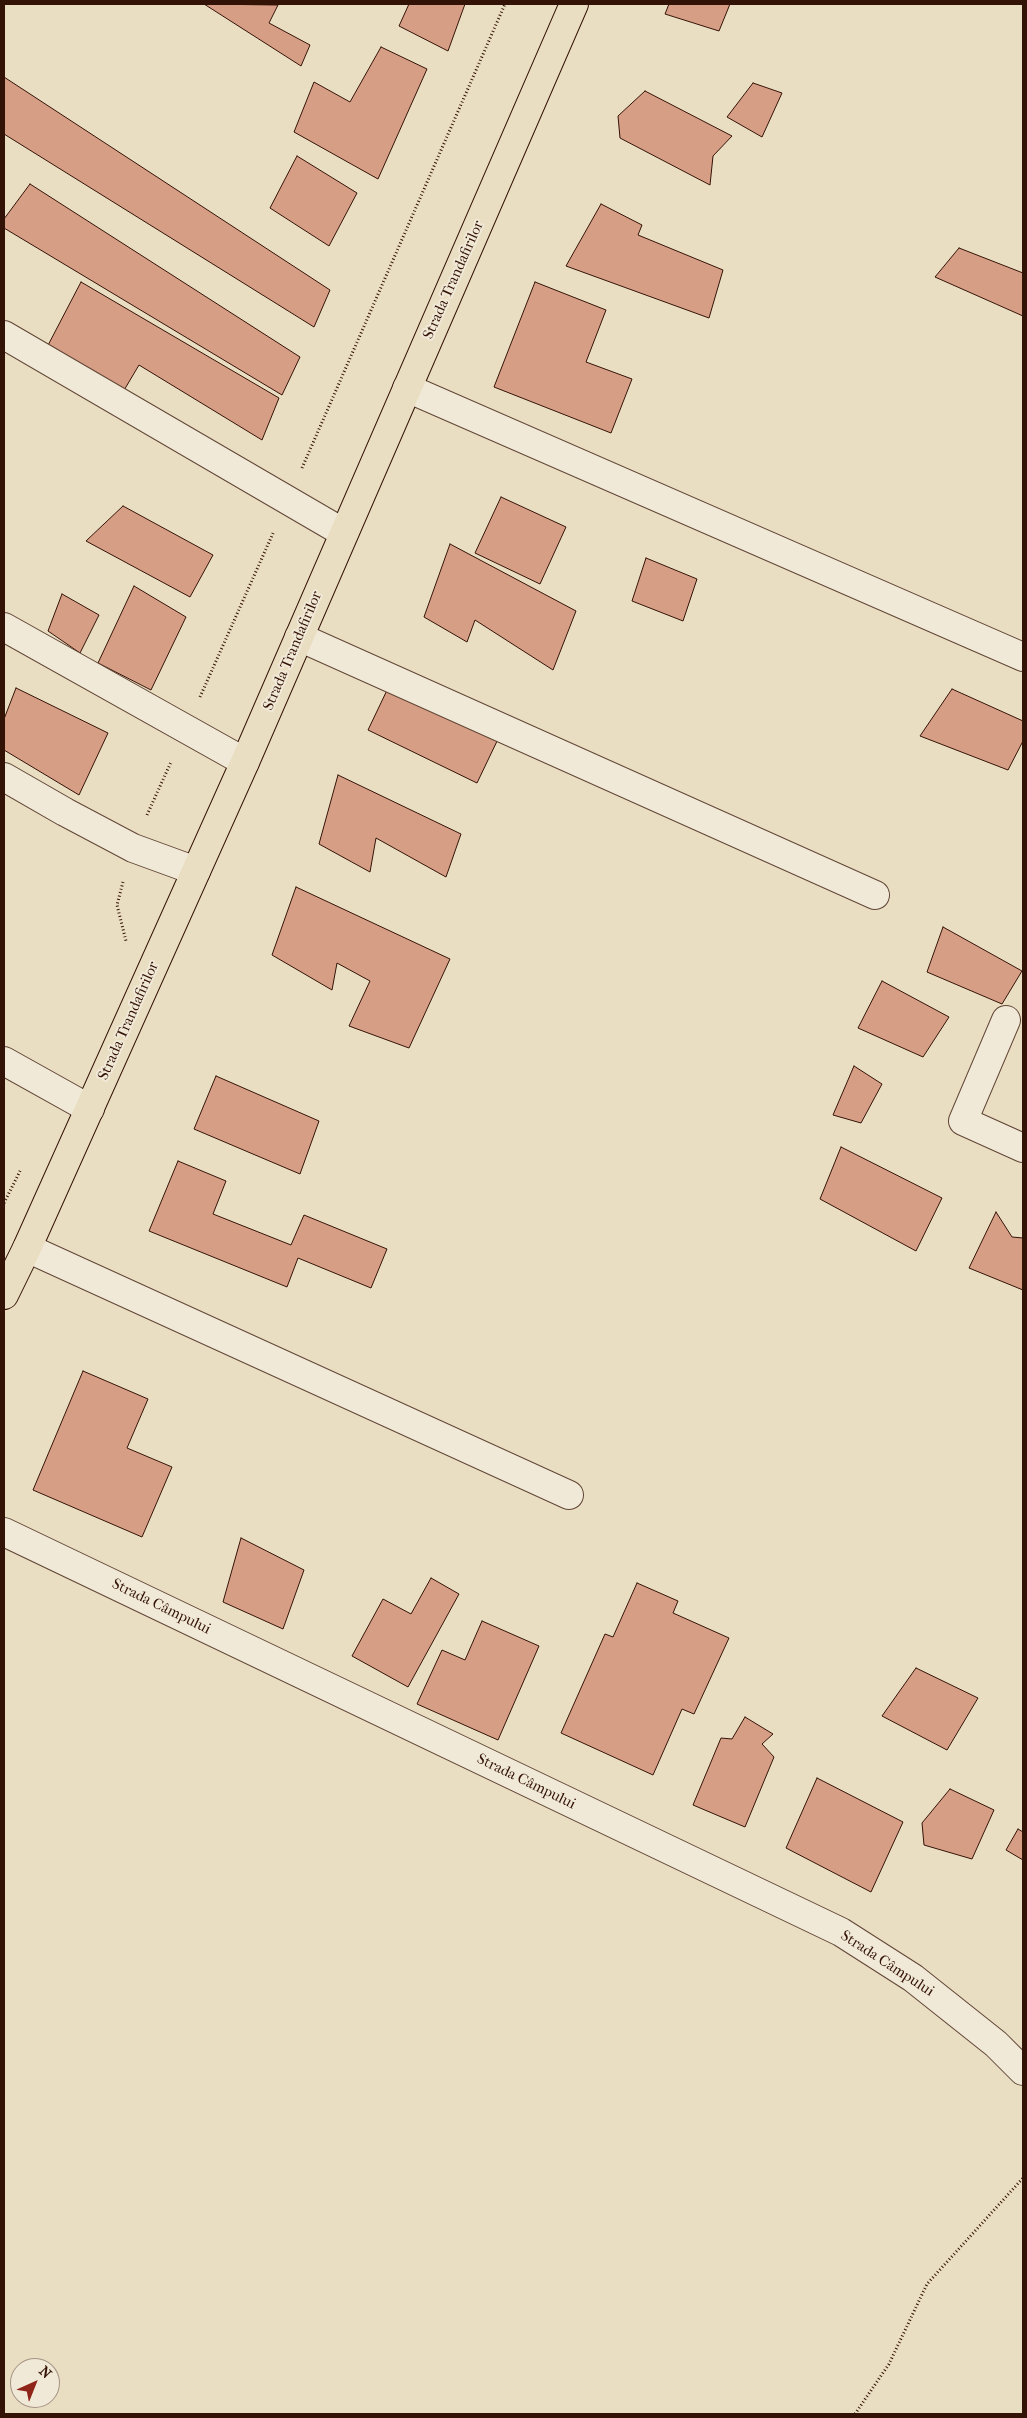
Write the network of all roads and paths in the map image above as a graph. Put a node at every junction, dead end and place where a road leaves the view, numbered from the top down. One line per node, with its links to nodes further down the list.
1 (505, 4): 5 (path)
2 (574, 4): 4 (main road, Strada Trandafirilor)
3 (4, 334): 5 (street)
4 (407, 388): 6 (main road, Strada Trandafirilor); 9 (street)
5 (288, 502): 6 (street); 10 (path)
6 (344, 534): 8 (main road, Strada Trandafirilor)
7 (4, 627): 10 (street)
8 (299, 637): 11 (main road, Strada Trandafirilor); 15 (street)
9 (1023, 657)
10 (186, 729): 11 (street); 13 (path)
11 (245, 762): 14 (main road, Strada Trandafirilor)
12 (4, 777): 13 (street)
13 (133, 848): 14 (street); 16 (path)
14 (196, 871): 19 (main road, Strada Trandafirilor)
15 (874, 895)
16 (127, 946)
17 (1006, 1020): 20 (street)
18 (4, 1061): 19 (street)
19 (90, 1109): 23 (main road, Strada Trandafirilor)
20 (1023, 1148)
21 (26, 1161): 22 (path)
22 (4, 1203)
23 (28, 1248): 24 (main road, Strada Trandafirilor); 25 (street)
24 (4, 1295)
25 (569, 1495)
26 (4, 1532): 27 (street, Strada Câmpului)
27 (1023, 2071)
28 (1023, 2178): 29 (path)
29 (855, 2414)

